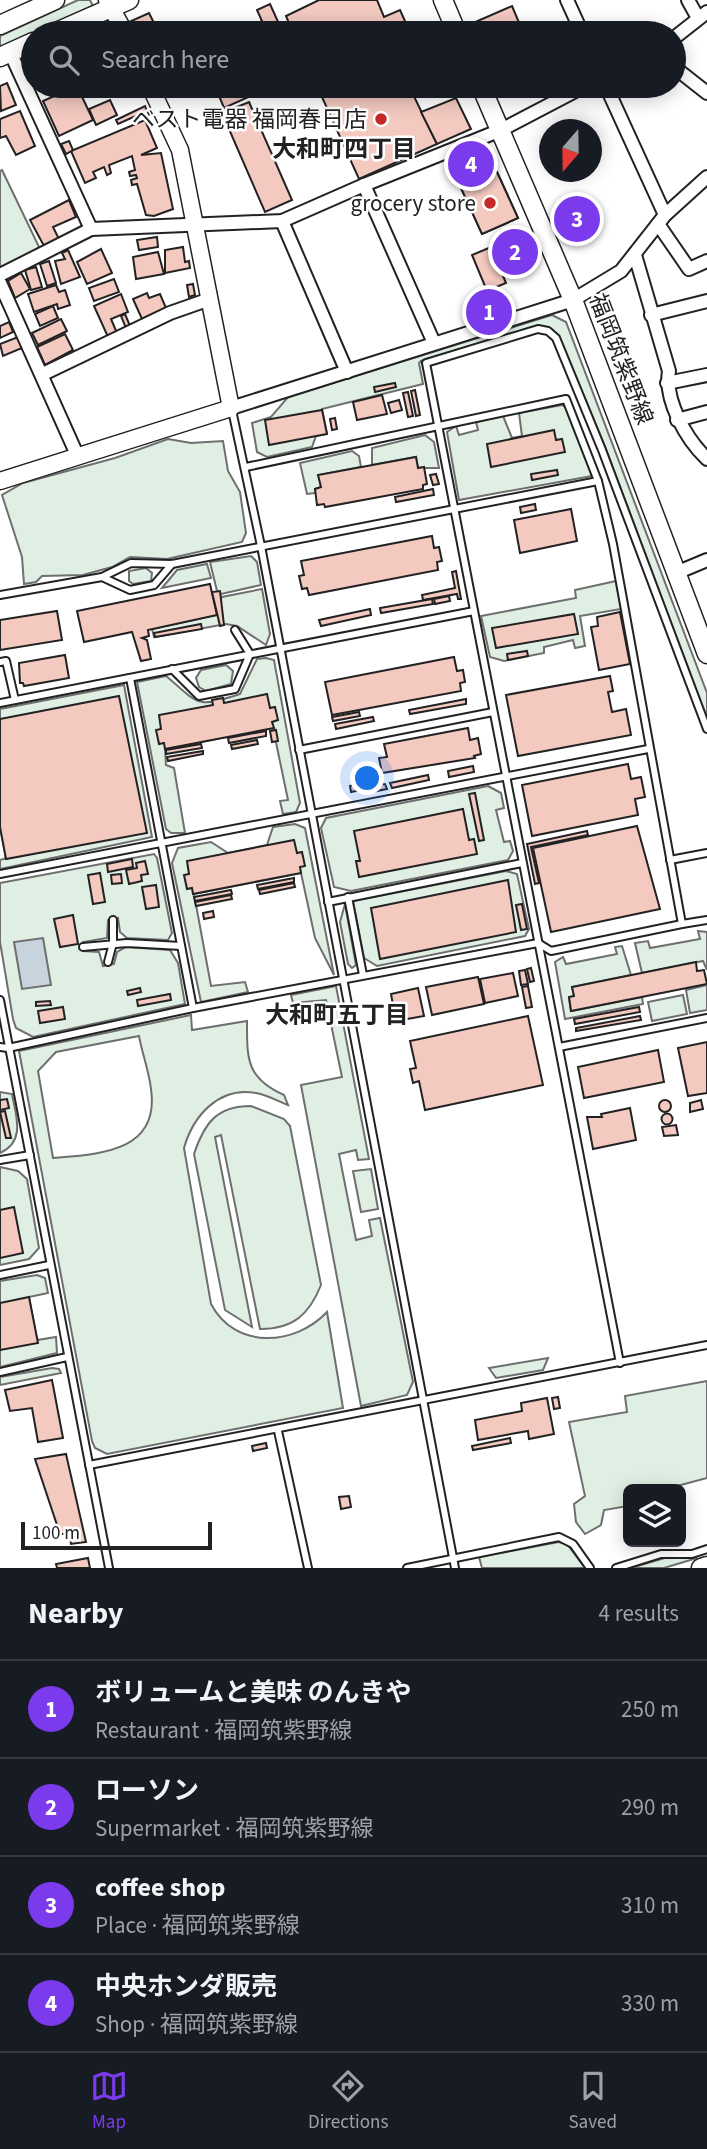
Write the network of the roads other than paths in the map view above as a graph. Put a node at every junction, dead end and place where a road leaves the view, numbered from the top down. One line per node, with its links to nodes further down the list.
1 (55, 0): 12 (main road)
2 (129, 0): 6 (main road)
3 (443, 0): 10 (main road)
4 (567, 0): 11 (street)
5 (688, 0): 7 (street)
6 (109, 4): 8 (main road); 9 (street)
7 (702, 15): 13 (street)
8 (77, 21)
9 (118, 21)
10 (452, 21)
11 (577, 21)
12 (0, 25)
13 (686, 28)
14 (21, 48): 15 (main road)
15 (5, 55): 17 (street)
16 (686, 76): 18 (street)
17 (21, 87)
18 (707, 93)
19 (26, 98): 30 (street)
20 (156, 98): 29 (street)
21 (486, 98): 24 (main road, 福岡筑紫野線)
22 (562, 98): 24 (street)
23 (611, 98): 27 (street)
24 (501, 130): 26 (street); 36 (main road, 福岡筑紫野線)
25 (707, 177): 27 (street)
26 (364, 185): 28 (street); 39 (street)
27 (662, 220): 31 (street); 32 (street)
28 (282, 221): 29 (street); 40 (street)
29 (195, 227): 30 (street); 35 (street)
30 (91, 229): 33 (street)
31 (635, 256): 36 (street); 38 (street)
32 (707, 261)
33 (0, 275)
34 (0, 283): 41 (street)
35 (210, 299): 41 (street); 44 (street)
36 (573, 300): 39 (street); 57 (main road, 福岡筑紫野線)
37 (707, 301): 38 (street)
38 (652, 315): 43 (street)
39 (434, 343): 40 (street)
40 (347, 372): 44 (street)
41 (43, 374): 48 (street)
42 (707, 375): 43 (street)
43 (667, 383): 46 (street)
44 (231, 408): 48 (street); 50 (lane)
45 (707, 412): 46 (street)
46 (677, 420): 49 (street)
47 (437, 424): 50 (lane); 52 (lane); 53 (lane); 71 (lane)
48 (79, 457): 51 (street)
49 (707, 459)
50 (246, 467): 54 (lane)
51 (0, 481)
52 (598, 481): 53 (lane); 72 (lane)
53 (453, 507): 54 (lane); 60 (lane)
54 (261, 546): 56 (lane); 62 (lane)
55 (707, 560): 57 (street)
56 (172, 564): 58 (lane); 58 (lane)
57 (676, 573): 64 (main road, 福岡筑紫野線)
58 (102, 577): 59 (lane)
59 (0, 595)
60 (474, 611): 62 (lane); 70 (lane)
61 (235, 630): 63 (lane)
62 (281, 650): 63 (lane); 73 (lane)
63 (250, 654): 66 (lane); 66 (lane)
64 (707, 654)
65 (0, 662): 68 (lane)
66 (172, 669): 67 (lane)
67 (130, 678): 68 (lane); 76 (lane)
68 (15, 700): 69 (lane)
69 (0, 703)
70 (493, 712): 73 (lane); 74 (lane)
71 (707, 729)
72 (648, 749): 74 (lane); 78 (lane)
73 (299, 750): 75 (lane)
74 (505, 777): 75 (lane); 79 (lane)
75 (311, 814): 76 (lane); 82 (lane)
76 (161, 843): 80 (lane); 88 (lane)
77 (707, 853): 78 (lane)
78 (670, 860): 85 (lane)
79 (522, 863): 81 (lane); 87 (lane)
80 (0, 874)
81 (348, 897): 82 (lane); 91 (lane)
82 (328, 902): 92 (lane)
83 (113, 920): 86 (lane)
84 (707, 920): 85 (lane)
85 (682, 924): 87 (lane)
86 (113, 943): 88 (lane); 89 (lane); 90 (lane)
87 (538, 943): 91 (lane); 97 (lane)
88 (181, 946): 94 (lane)
89 (83, 947)
90 (108, 962)
91 (363, 975): 92 (lane)
92 (343, 978): 94 (lane); 106 (lane)
93 (0, 1000): 96 (lane)
94 (193, 1008): 96 (lane)
95 (707, 1018): 97 (lane)
96 (4, 1047): 98 (lane)
97 (559, 1047): 104 (lane)
98 (30, 1155): 99 (lane); 100 (lane)
99 (0, 1160)
100 (49, 1265): 101 (lane); 103 (lane)
101 (0, 1275)
102 (707, 1345): 104 (lane)
103 (67, 1357): 105 (lane); 108 (lane)
104 (620, 1363): 106 (lane)
105 (0, 1372)
106 (423, 1400): 107 (lane); 110 (lane)
107 (278, 1430): 108 (lane); 113 (lane)
108 (89, 1465): 112 (lane)
109 (707, 1549): 117 (lane)
110 (454, 1558): 114 (lane); 115 (lane); 116 (lane)
111 (707, 1566): 118 (main road)
112 (109, 1568)
113 (308, 1568)
114 (407, 1568)
115 (455, 1568)
116 (590, 1568)
117 (616, 1568)
118 (701, 1568)

